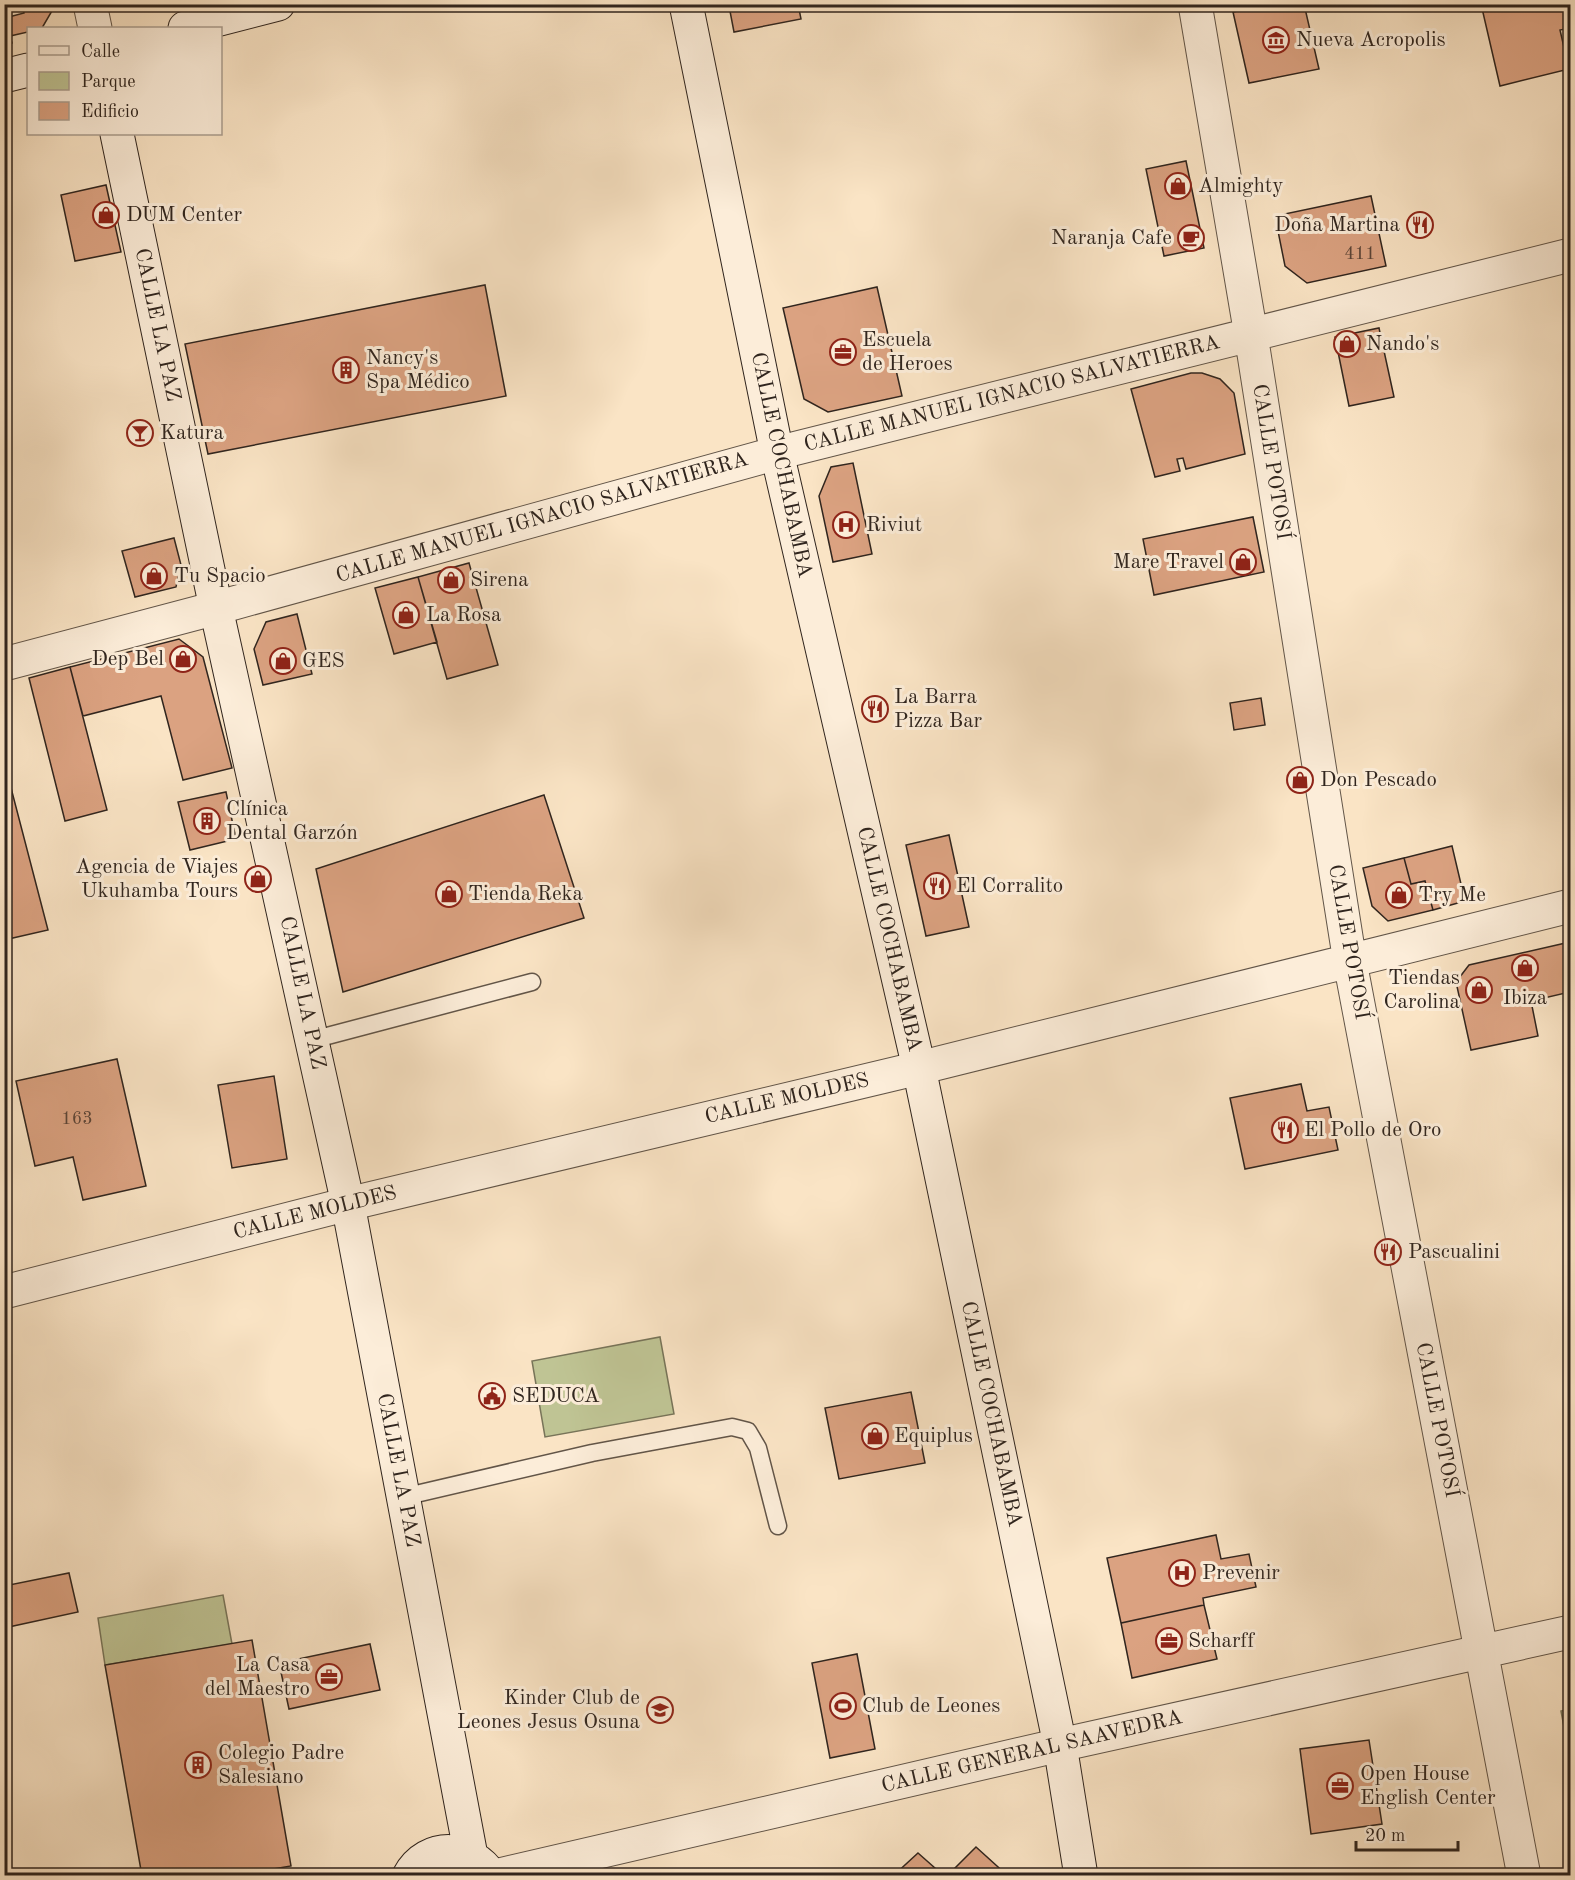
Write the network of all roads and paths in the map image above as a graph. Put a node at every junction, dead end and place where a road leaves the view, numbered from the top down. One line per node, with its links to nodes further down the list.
1 (90, 4): 5 (street)
2 (278, 4): 6 (street)
3 (686, 4): 12 (street, CALLE COCHABAMBA)
4 (1195, 4): 11 (street, CALLE POTOSÍ)
5 (95, 27)
6 (189, 27)
7 (27, 70): 8 (street)
8 (4, 76)
9 (117, 135): 13 (street, CALLE LA PAZ)
10 (1570, 255): 11 (street, CALLE MANUEL IGNACIO SALVATIERRA)
11 (1251, 334): 12 (street, CALLE MANUEL IGNACIO SALVATIERRA); 16 (street, CALLE POTOSÍ)
12 (777, 453): 13 (street, CALLE MANUEL IGNACIO SALVATIERRA); 19 (street, CALLE COCHABAMBA)
13 (216, 608): 14 (street, CALLE MANUEL IGNACIO SALVATIERRA); 18 (street, CALLE LA PAZ)
14 (4, 664)
15 (1570, 906): 16 (street, CALLE MOLDES)
16 (1350, 962): 19 (street, CALLE MOLDES); 25 (street, CALLE POTOSÍ)
17 (532, 982): 18 (lane)
18 (312, 1040): 20 (street, CALLE LA PAZ)
19 (919, 1068): 20 (street, CALLE MOLDES); 26 (street, CALLE COCHABAMBA)
20 (348, 1204): 21 (street, CALLE MOLDES); 22 (street, CALLE LA PAZ)
21 (4, 1292)
22 (404, 1497): 23 (lane); 27 (street, CALLE LA PAZ)
23 (778, 1526)
24 (1570, 1632): 25 (street, CALLE GENERAL SAAVEDRA)
25 (1481, 1652): 26 (street, CALLE GENERAL SAAVEDRA); 30 (street, CALLE POTOSÍ)
26 (1060, 1745): 27 (street, CALLE GENERAL SAAVEDRA); 29 (street, CALLE COCHABAMBA)
27 (486, 1869): 28 (street)
28 (409, 1875)
29 (1081, 1875)
30 (1524, 1875)

